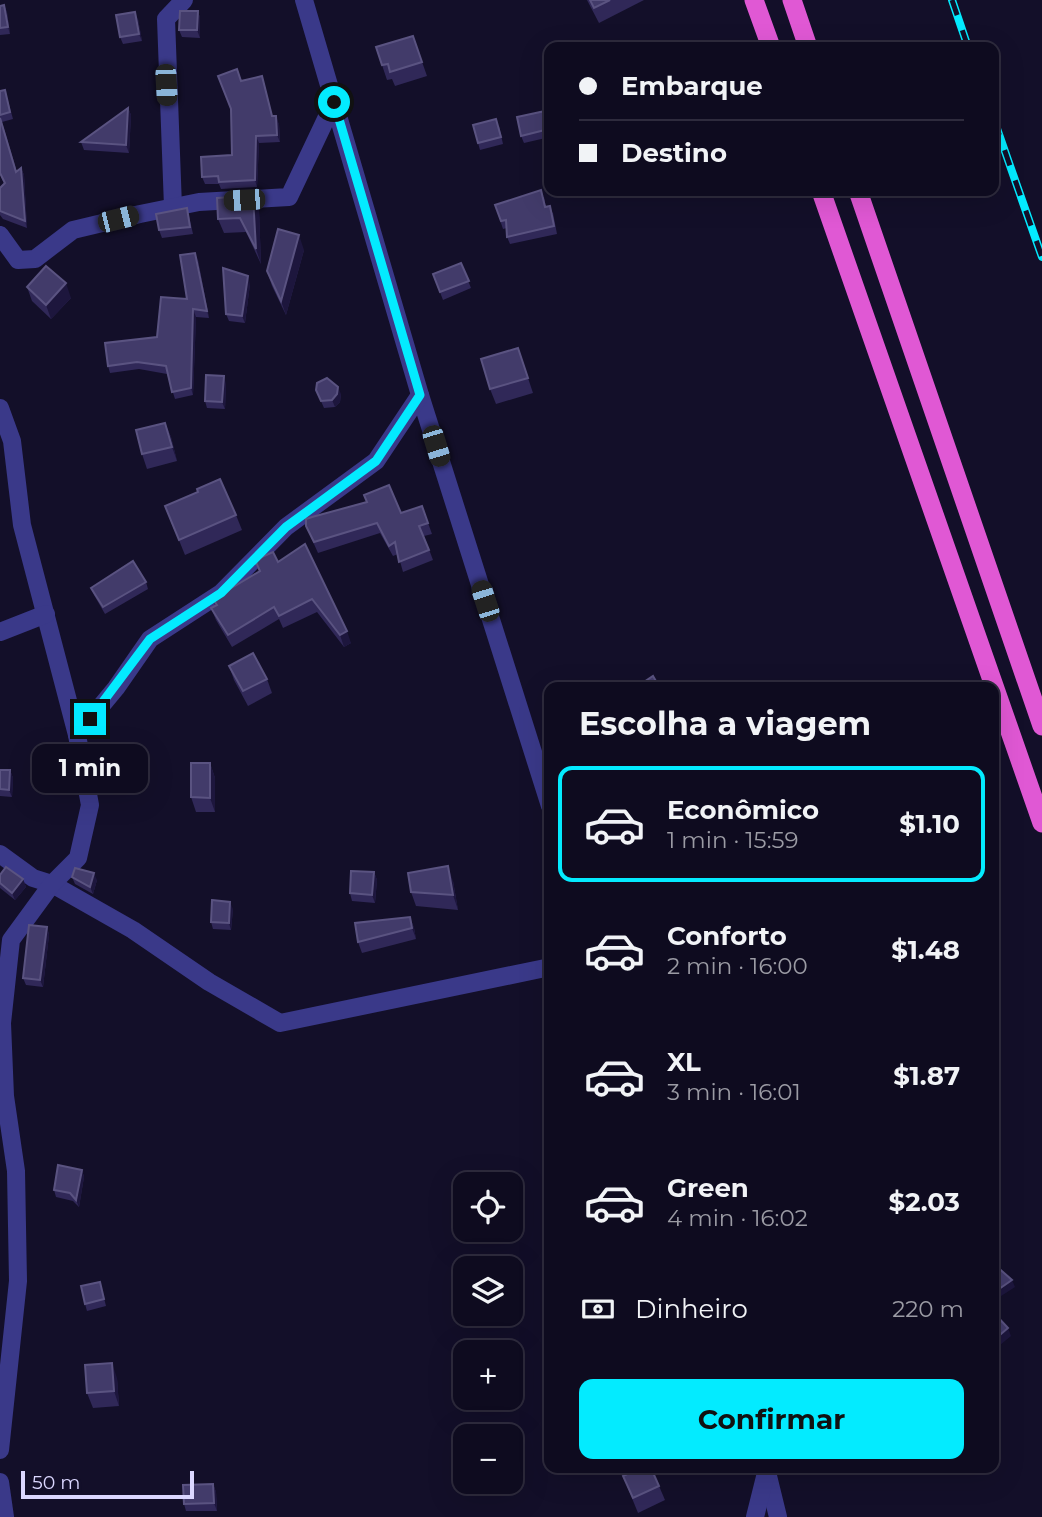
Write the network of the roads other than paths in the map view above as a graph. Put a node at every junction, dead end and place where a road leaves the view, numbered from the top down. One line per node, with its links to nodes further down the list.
1 (184, 0): 10 (street)
2 (304, 0): 7 (street)
3 (754, 0): 5 (highway)
4 (792, 0): 6 (highway)
5 (769, 42)
6 (806, 42)
7 (334, 102): 10 (street); 12 (street)
8 (823, 196): 16 (highway)
9 (860, 196): 18 (highway)
10 (173, 207): 11 (street)
11 (0, 235)
12 (420, 395): 19 (street); 20 (street)
13 (0, 408): 14 (street)
14 (46, 614): 15 (street); 19 (street)
15 (0, 632)
16 (993, 682)
17 (999, 700): 21 (highway)
18 (1042, 726)
19 (77, 735): 23 (street)
20 (544, 787)
21 (1042, 823)
22 (0, 854): 23 (street)
23 (52, 884): 24 (street); 25 (street)
24 (544, 968)
25 (8, 1178): 26 (street)
26 (0, 1450)
27 (765, 1473): 31 (street)
28 (767, 1473): 32 (street)
29 (0, 1482): 30 (street)
30 (5, 1517)
31 (755, 1517)
32 (778, 1517)

